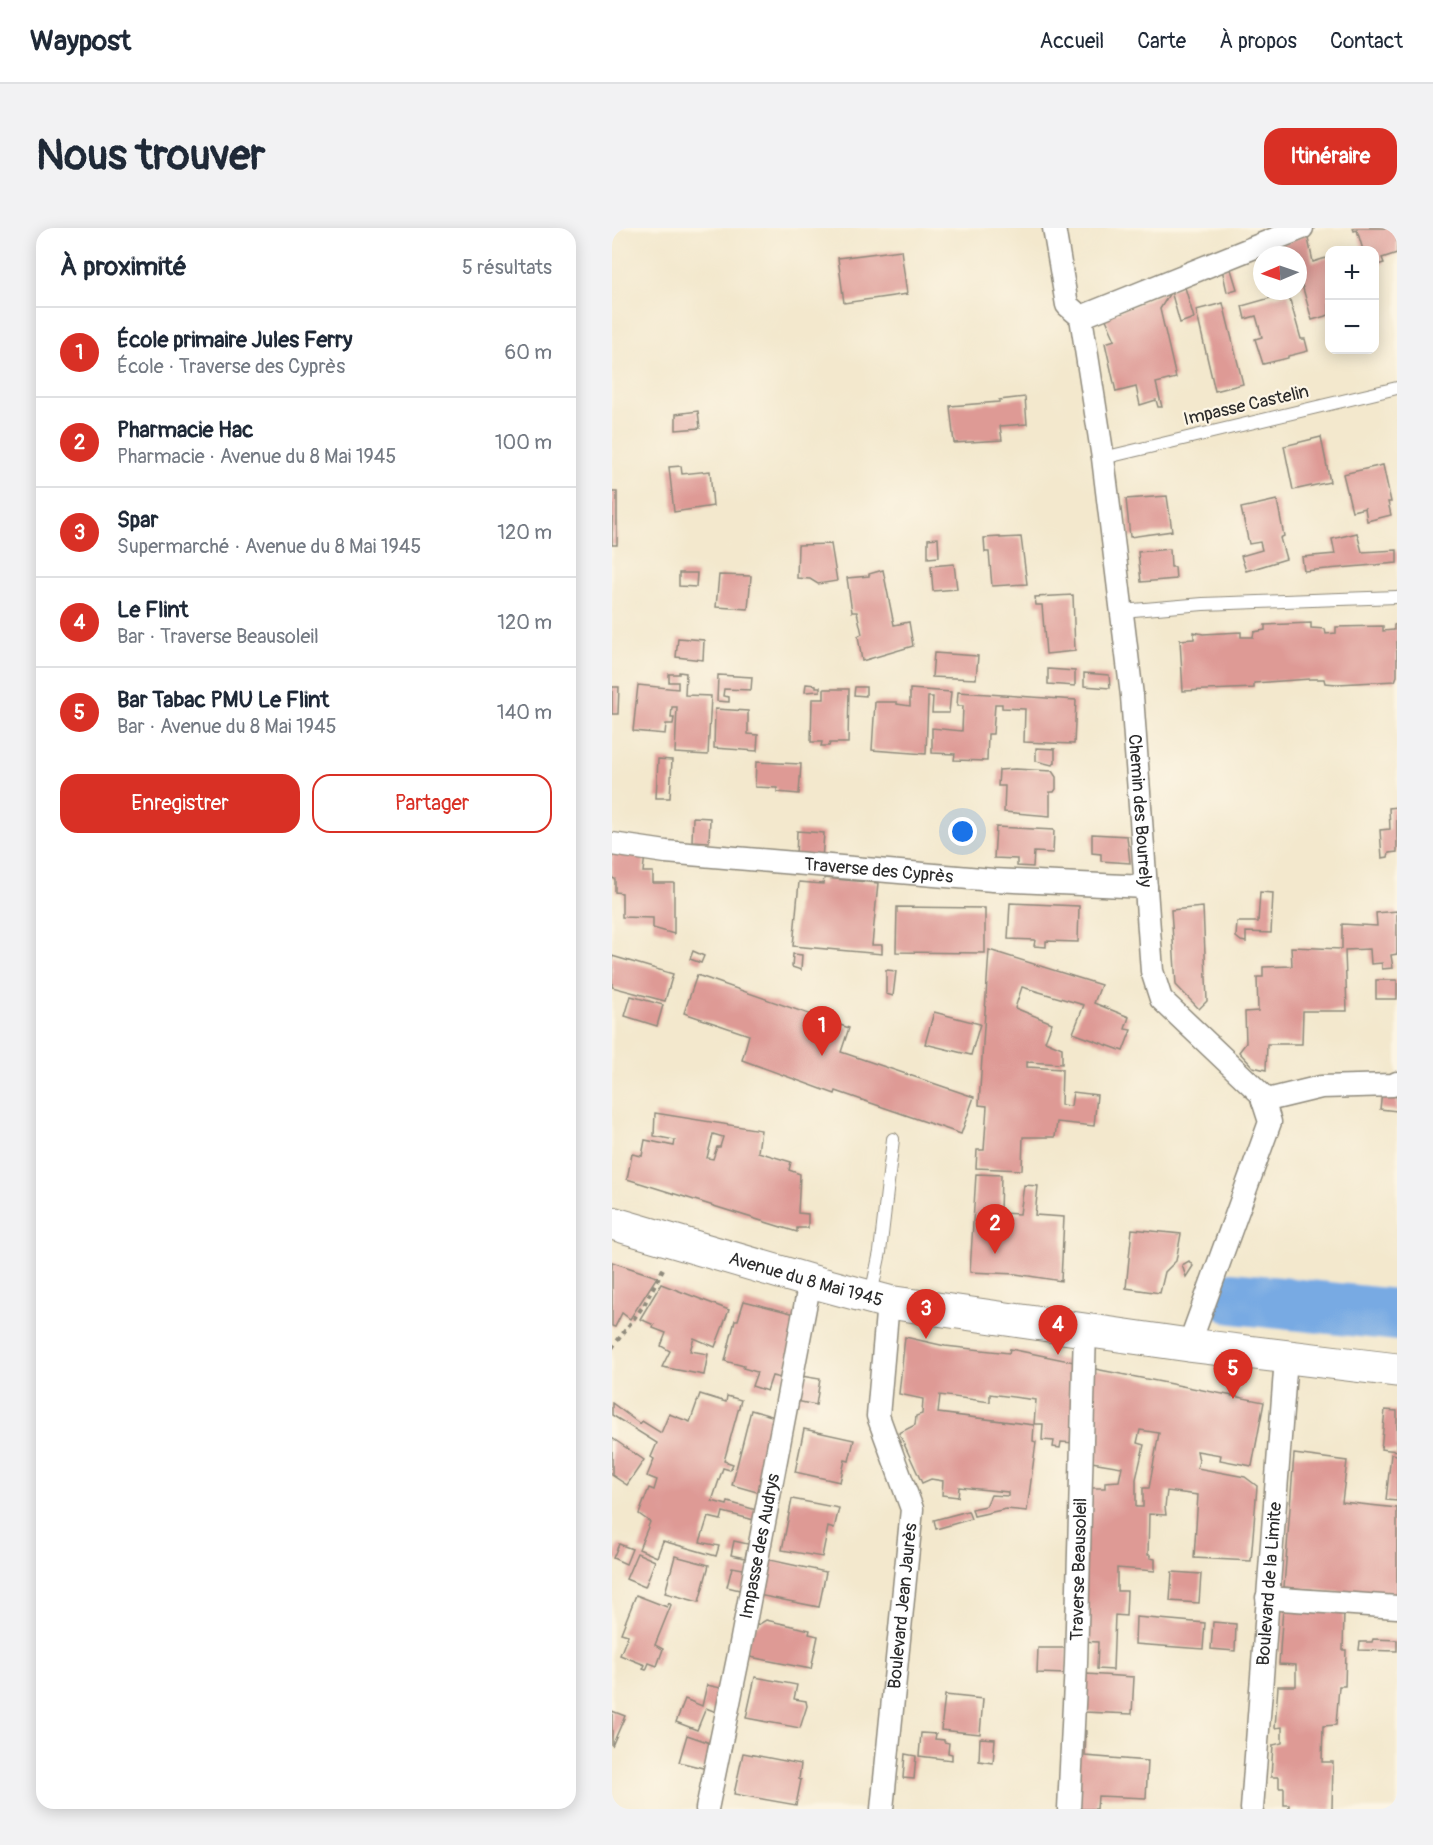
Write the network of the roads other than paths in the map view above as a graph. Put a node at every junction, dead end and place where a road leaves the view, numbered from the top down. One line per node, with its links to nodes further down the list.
1 (1054, 228): 3 (street, Chemin des Bourrely)
2 (1302, 228): 3 (street)
3 (1081, 317): 5 (street, Chemin des Bourrely)
4 (1397, 388): 5 (lane, Impasse Castelin)
5 (1103, 458): 7 (street, Chemin des Bourrely)
6 (1397, 597): 7 (lane)
7 (1122, 611): 9 (street, Chemin des Bourrely)
8 (612, 844): 9 (street, Traverse des Cyprès)
9 (1146, 887): 11 (street, Chemin des Bourrely)
10 (1397, 1083): 11 (street)
11 (1263, 1101): 17 (street)
12 (893, 1139): 15 (lane)
13 (612, 1222): 14 (main road, Avenue du 8 Mai 1945)
14 (810, 1281): 15 (main road, Avenue du 8 Mai 1945); 22 (street, Impasse des Audrys)
15 (879, 1299): 16 (main road, Avenue du 8 Mai 1945); 23 (street, Boulevard Jean Jaurès)
16 (1085, 1330): 17 (main road, Avenue du 8 Mai 1945); 24 (street, Traverse Beausoleil)
17 (1189, 1345): 18 (main road, Avenue du 8 Mai 1945)
18 (1286, 1358): 19 (main road, Avenue du 8 Mai 1945); 20 (street, Boulevard de la Limite)
19 (1397, 1370)
20 (1267, 1598): 21 (street); 25 (street, Boulevard de la Limite)
21 (1397, 1607)
22 (707, 1809)
23 (882, 1809)
24 (1069, 1809)
25 (1252, 1809)

